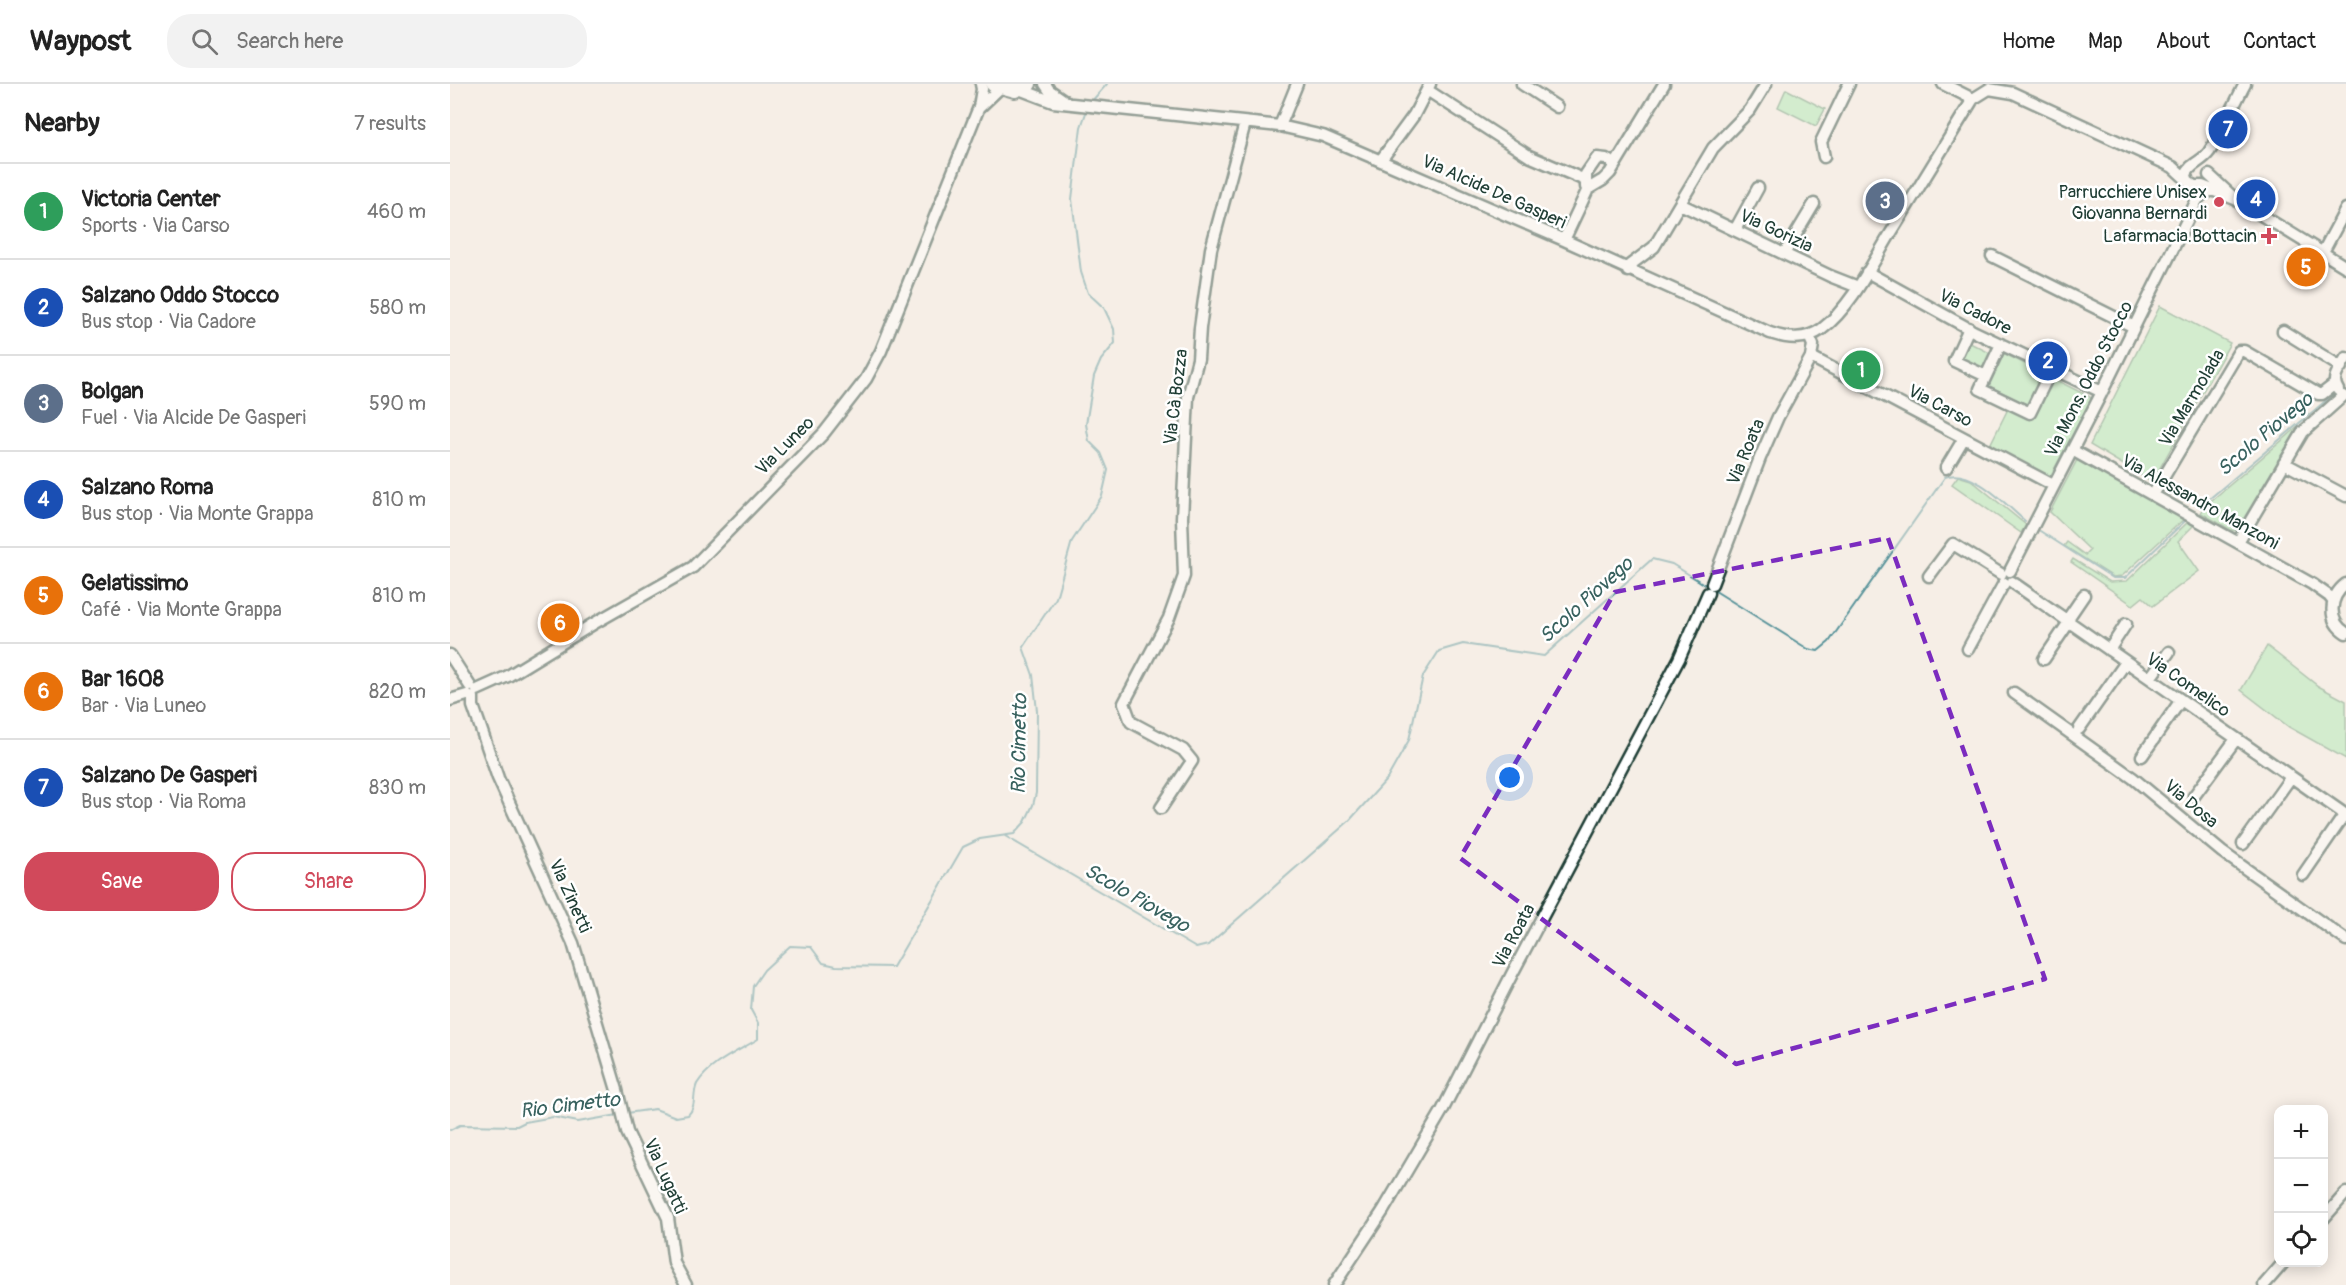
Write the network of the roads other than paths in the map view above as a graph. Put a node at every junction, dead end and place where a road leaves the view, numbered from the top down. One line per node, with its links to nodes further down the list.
1 (981, 84): 16 (street)
2 (1045, 84): 14 (street)
3 (1297, 84): 18 (street)
4 (1522, 84): 15 (street)
5 (1664, 84): 22 (street)
6 (1766, 84): 30 (street)
7 (1849, 84): 20 (street)
8 (1943, 84): 13 (street)
9 (2245, 84): 19 (street)
10 (997, 86): 11 (main road); 16 (street)
11 (1024, 86): 14 (street, Via Alcide De Gasperi)
12 (1429, 87): 21 (street); 26 (street)
13 (1973, 99): 24 (street); 40 (street)
14 (1068, 103): 17 (street, Via Alcide De Gasperi)
15 (1557, 107)
16 (979, 108): 77 (street, Via Luneo)
17 (1245, 123): 18 (street, Via Alcide De Gasperi); 86 (street, Via Cà Bozza)
18 (1280, 126): 21 (street, Via Alcide De Gasperi)
19 (2210, 150): 23 (street); 25 (street)
20 (1824, 157)
21 (1381, 160): 34 (street, Via Alcide De Gasperi)
22 (1615, 164): 26 (street); 26 (street)
23 (2194, 165): 24 (street); 25 (street); 28 (street)
24 (2173, 167): 28 (street)
25 (2208, 173): 28 (street); 29 (street)
26 (1586, 184): 34 (street)
27 (1758, 188): 33 (street)
28 (2198, 189): 29 (street); 42 (street, Via Mons. Oddo Stocco)
29 (2235, 199): 35 (street)
30 (1680, 204): 33 (street, Via Gorizia); 39 (street)
31 (1814, 204): 36 (street)
32 (2346, 209): 35 (street)
33 (1735, 230): 36 (street, Via Gorizia)
34 (1564, 240): 39 (street, Via Alcide De Gasperi)
35 (2323, 252): 38 (street)
36 (1784, 254): 41 (street, Via Gorizia)
37 (1992, 256): 42 (street)
38 (2346, 267)
39 (1628, 270): 45 (street, Via Alcide De Gasperi)
40 (1867, 272): 41 (street); 43 (street, Via Cadore)
41 (1857, 287): 45 (street)
42 (2134, 327): 52 (street, Via Mons. Oddo Stocco)
43 (1969, 328): 46 (street, Via Cadore); 50 (street)
44 (2283, 331): 48 (street)
45 (1809, 336): 47 (street)
46 (2001, 344): 49 (street, Via Cadore); 50 (street)
47 (1811, 357): 53 (street, Via Carso); 96 (street, Via Roata)
48 (2344, 363): 51 (street)
49 (2052, 369): 50 (street); 52 (street, Via Cadore)
50 (1986, 376)
51 (2340, 392): 55 (street); 58 (street, Via Marmolada)
52 (2102, 393): 54 (street, Via Mons. Oddo Stocco)
53 (1964, 438): 56 (street); 57 (street, Via Carso)
54 (2072, 450): 57 (street, Via Mons. Oddo Stocco); 58 (street, Via Alessandro Manzoni)
55 (2284, 463): 59 (street); 60 (street)
56 (1946, 468)
57 (2053, 485): 62 (street, Via Mons. Oddo Stocco)
58 (2153, 495): 60 (street, Via Alessandro Manzoni)
59 (2346, 496)
60 (2238, 542): 63 (street, Via Alessandro Manzoni)
61 (1929, 576): 62 (street, Via Comelico)
62 (2007, 578): 67 (street, Via Comelico); 70 (street)
63 (2312, 584): 64 (street); 66 (street)
64 (2343, 587): 66 (street)
65 (2084, 595): 67 (street)
66 (2333, 601): 69 (street)
67 (2068, 621): 71 (street, Via Comelico); 74 (street)
68 (2126, 624): 71 (street)
69 (2346, 633)
70 (1968, 649)
71 (2109, 650): 75 (street, Via Comelico)
72 (2169, 652): 76 (street)
73 (450, 656): 77 (street, Via Zinetti)
74 (2044, 659)
75 (2126, 662): 76 (street, Via Comelico); 81 (street)
76 (2150, 678): 80 (street, Via Comelico)
77 (472, 692): 79 (street, Via Luneo); 91 (street, Via Zinetti)
78 (2014, 693): 90 (street, Via Dosa)
79 (450, 700)
80 (2181, 700): 82 (street, Via Comelico); 83 (street)
81 (2079, 729)
82 (2236, 739): 84 (street, Via Comelico); 85 (street)
83 (2142, 756)
84 (2291, 777): 87 (street, Via Comelico); 88 (street)
85 (2194, 796)
86 (1161, 808)
87 (2345, 814): 89 (street)
88 (2244, 844)
89 (2303, 875)
90 (2346, 940)
91 (623, 1114): 95 (street, Via Lugatti)
92 (2346, 1193): 93 (street)
93 (2328, 1213)
94 (2280, 1267): 97 (street)
95 (686, 1285)
96 (1334, 1285)
97 (2264, 1285)

